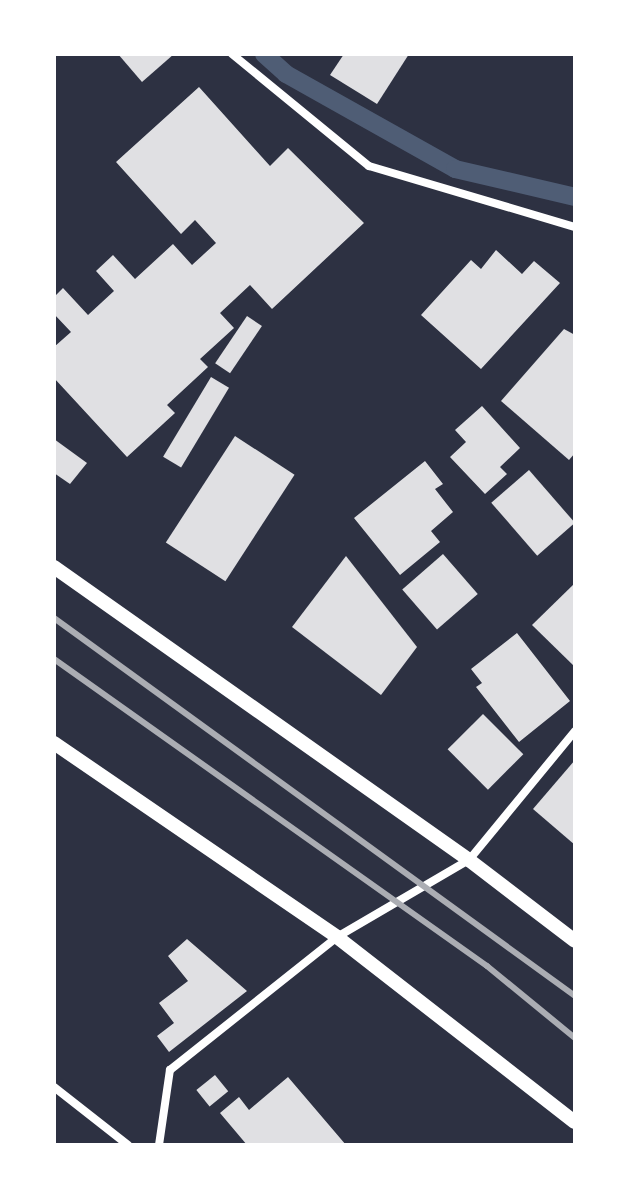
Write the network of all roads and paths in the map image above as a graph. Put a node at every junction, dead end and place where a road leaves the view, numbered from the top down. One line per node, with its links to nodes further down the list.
1 (232, 54): 2 (street)
2 (575, 227)
3 (54, 567): 6 (street)
4 (575, 731): 6 (street)
5 (54, 743): 7 (street)
6 (469, 860): 7 (street); 8 (street)
7 (337, 937): 10 (street); 12 (street)
8 (575, 941)
9 (54, 1087): 11 (street)
10 (575, 1122)
11 (128, 1145)
12 (159, 1145)

